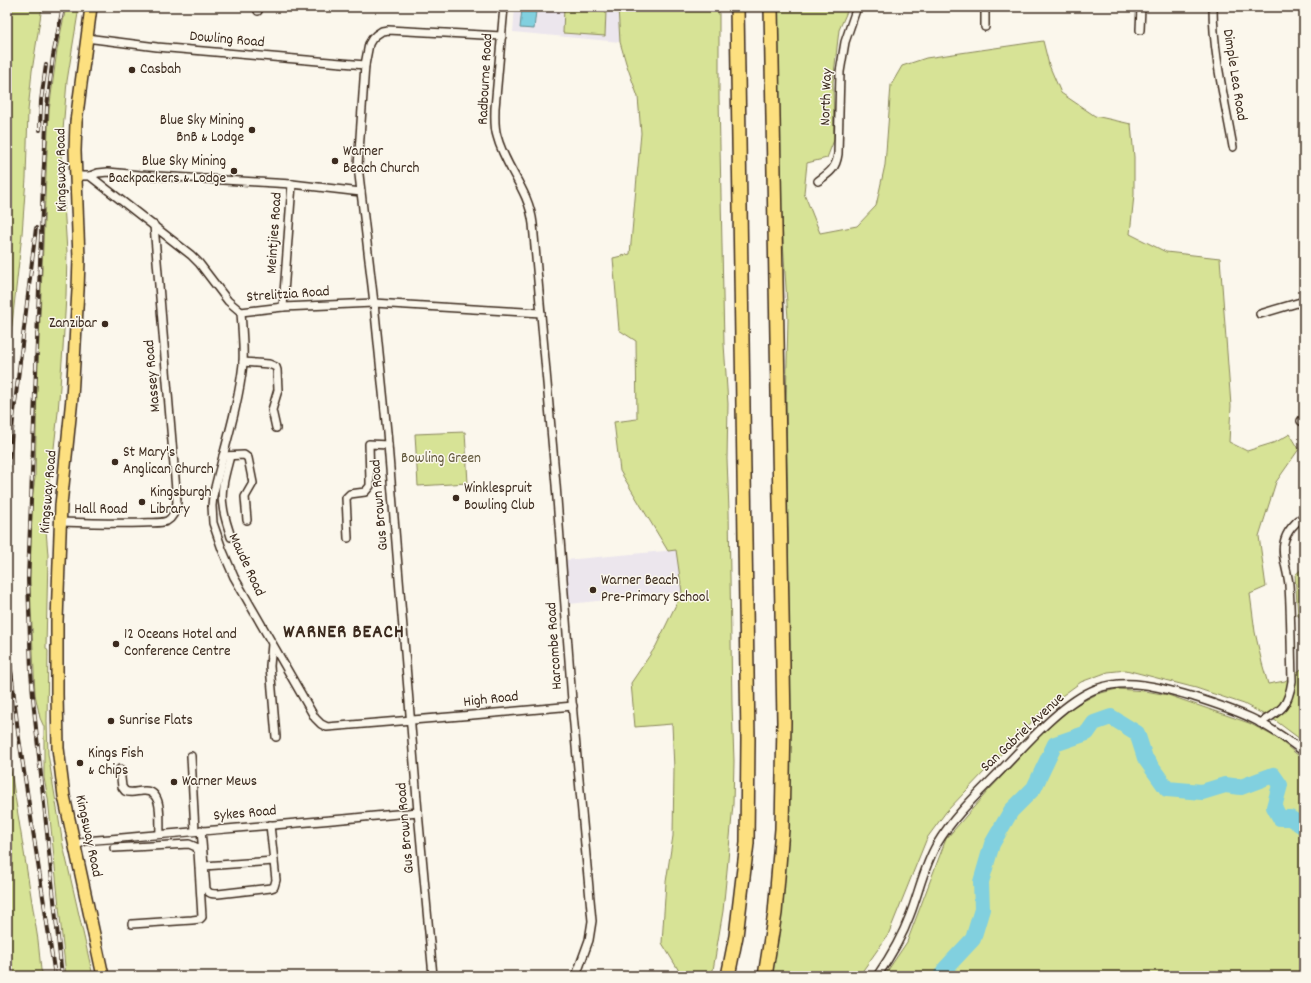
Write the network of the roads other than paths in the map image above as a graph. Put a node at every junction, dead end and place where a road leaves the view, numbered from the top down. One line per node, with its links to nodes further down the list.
1 (91, 7): 12 (main road, Kingsway Road)
2 (504, 7): 11 (street, Radbourne Road)
3 (737, 7): 59 (highway)
4 (772, 7): 60 (highway)
5 (857, 7): 17 (street, North Way)
6 (986, 7): 9 (street)
7 (1141, 7): 10 (street)
8 (1213, 7): 14 (street, Dimple Lea Road)
9 (985, 26)
10 (1140, 30)
11 (502, 36): 13 (street, Gus Brown Road); 25 (street, Radbourne Road)
12 (86, 38): 13 (street, Dowling Road); 15 (main road, Kingsway Road)
13 (365, 65): 19 (street, Gus Brown Road)
14 (1233, 147)
15 (76, 176): 16 (street); 34 (main road, Kingsway Road)
16 (90, 176): 18 (street); 20 (street, Strelitzia Road)
17 (818, 181)
18 (292, 184): 19 (street); 23 (street, Meintjies Road)
19 (361, 192): 22 (street, Gus Brown Road)
20 (154, 224): 24 (street, Strelitzia Road); 33 (street, Massey Road)
21 (1304, 301): 26 (street)
22 (374, 303): 23 (street, Strelitzia Road); 25 (street, Strelitzia Road); 29 (street, Gus Brown Road)
23 (283, 307): 24 (street, Strelitzia Road)
24 (241, 312): 27 (street, Maude Road)
25 (541, 313): 38 (street, Harcombe Road)
26 (1260, 314)
27 (243, 362): 28 (street); 30 (street, Maude Road)
28 (276, 428)
29 (388, 445): 36 (street); 39 (street, Gus Brown Road)
30 (226, 456): 32 (street); 35 (street); 37 (street, Maude Road)
31 (1304, 516): 40 (street)
32 (248, 520)
33 (167, 521): 34 (street, Hall Road)
34 (60, 522): 51 (main road, Kingsway Road)
35 (231, 537)
36 (348, 538)
37 (272, 644): 39 (street, Maude Road); 41 (street)
38 (573, 706): 39 (street, High Road); 58 (street, Harcombe Road)
39 (411, 720): 45 (street, Gus Brown Road)
40 (1260, 723): 42 (street, San Gabriel Avenue); 61 (street, San Gabriel Avenue)
41 (276, 737)
42 (1304, 752)
43 (191, 756): 47 (street)
44 (120, 769): 49 (street)
45 (418, 812): 46 (street, Sykes Road); 57 (street, Gus Brown Road)
46 (270, 825): 47 (street, Sykes Road); 53 (street)
47 (198, 831): 48 (street, Sykes Road); 54 (street)
48 (169, 833): 49 (street, Sykes Road); 50 (street)
49 (160, 834): 51 (street, Sykes Road)
50 (171, 845): 52 (street); 55 (street)
51 (75, 846): 56 (main road, Kingsway Road)
52 (114, 848)
53 (274, 861): 54 (street); 54 (street)
54 (204, 866)
55 (132, 924)
56 (103, 976)
57 (433, 976)
58 (576, 976)
59 (728, 976)
60 (765, 976)
61 (877, 976)

